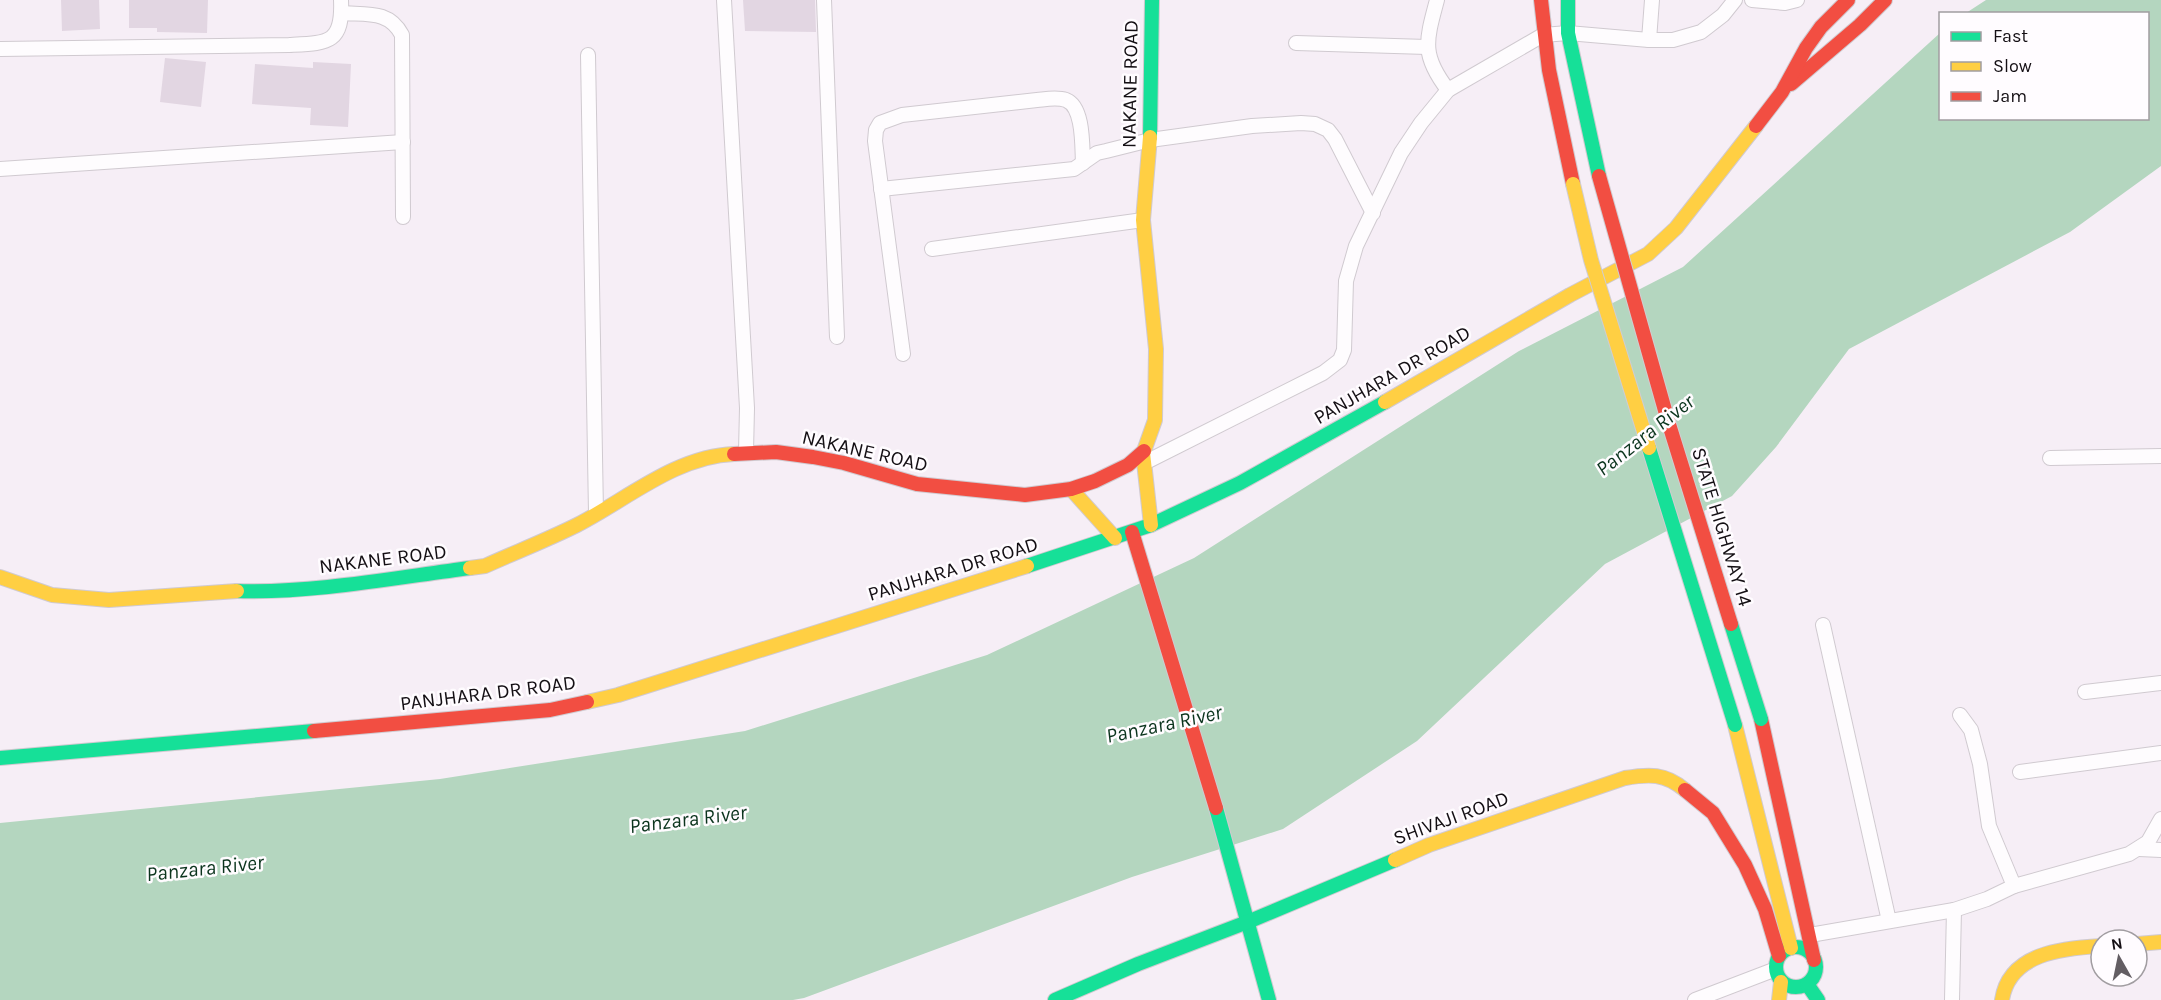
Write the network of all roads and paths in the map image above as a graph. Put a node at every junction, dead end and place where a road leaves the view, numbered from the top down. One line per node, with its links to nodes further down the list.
1 (724, 0): 34 (street)
2 (824, 0): 32 (street)
3 (1152, 0): 23 (street, NAKANE ROAD)
4 (1437, 0): 18 (street)
5 (1541, 0): 15 (street)
6 (1568, 0): 14 (street, STATE HIGHWAY 14)
7 (1652, 0): 16 (street)
8 (1735, 0): 16 (street)
9 (1752, 0): 10 (street)
10 (1797, 0)
11 (1848, 0): 22 (street, PANJHARA DR ROAD)
12 (1885, 0): 22 (street, PANJHARA DR ROAD)
13 (341, 7): 19 (street); 24 (street)
14 (1568, 33): 15 (street); 16 (street); 58 (street, STATE HIGHWAY 14, bridge)
15 (1543, 35): 21 (street); 61 (street, bridge)
16 (1649, 40)
17 (1296, 43): 18 (street)
18 (1427, 47): 21 (street)
19 (0, 50)
20 (588, 55): 39 (street)
21 (1448, 90): 28 (street)
22 (1782, 92): 40 (street, PANJHARA DR ROAD)
23 (1150, 140): 25 (street); 28 (street); 30 (street, NAKANE ROAD)
24 (403, 142): 26 (street); 29 (street)
25 (1083, 164): 27 (street); 27 (street)
26 (0, 169)
27 (881, 189): 33 (street)
28 (1373, 213): 35 (street)
29 (403, 217)
30 (1143, 220): 31 (street); 35 (street, NAKANE ROAD)
31 (932, 249)
32 (837, 338)
33 (903, 354)
34 (746, 452): 38 (street, NAKANE ROAD); 39 (street, NAKANE ROAD)
35 (1144, 458): 38 (street, NAKANE ROAD); 40 (street)
36 (2050, 459): 37 (street)
37 (2161, 459)
38 (1071, 489): 42 (street)
39 (596, 513): 43 (street, NAKANE ROAD)
40 (1151, 525): 41 (street, PANJHARA DR ROAD)
41 (1132, 532): 42 (street, PANJHARA DR ROAD); 56 (street)
42 (1115, 538): 49 (street, PANJHARA DR ROAD)
43 (0, 577)
44 (1823, 625): 57 (street)
45 (2161, 683): 46 (street)
46 (2085, 692)
47 (1960, 715): 54 (street)
48 (2161, 753): 50 (street)
49 (0, 758)
50 (2020, 772)
51 (2161, 819): 52 (street)
52 (2139, 849): 53 (street); 54 (street)
53 (2161, 850)
54 (2014, 886): 55 (street)
55 (1954, 910): 57 (street); 68 (street)
56 (1250, 921): 61 (street, SHIVAJI ROAD); 63 (street, SHIVAJI ROAD); 64 (street)
57 (1889, 921): 58 (street)
58 (1810, 934): 60 (street, STATE HIGHWAY 14)
59 (2089, 947): 69 (street)
60 (1815, 960): 61 (street); 62 (street)
61 (1782, 963): 62 (street); 65 (street); 66 (street)
62 (1807, 984): 67 (street)
63 (1054, 1000)
64 (1269, 1000)
65 (1695, 1000)
66 (1779, 1000)
67 (1818, 1000)
68 (1952, 1000)
69 (2002, 1000)

